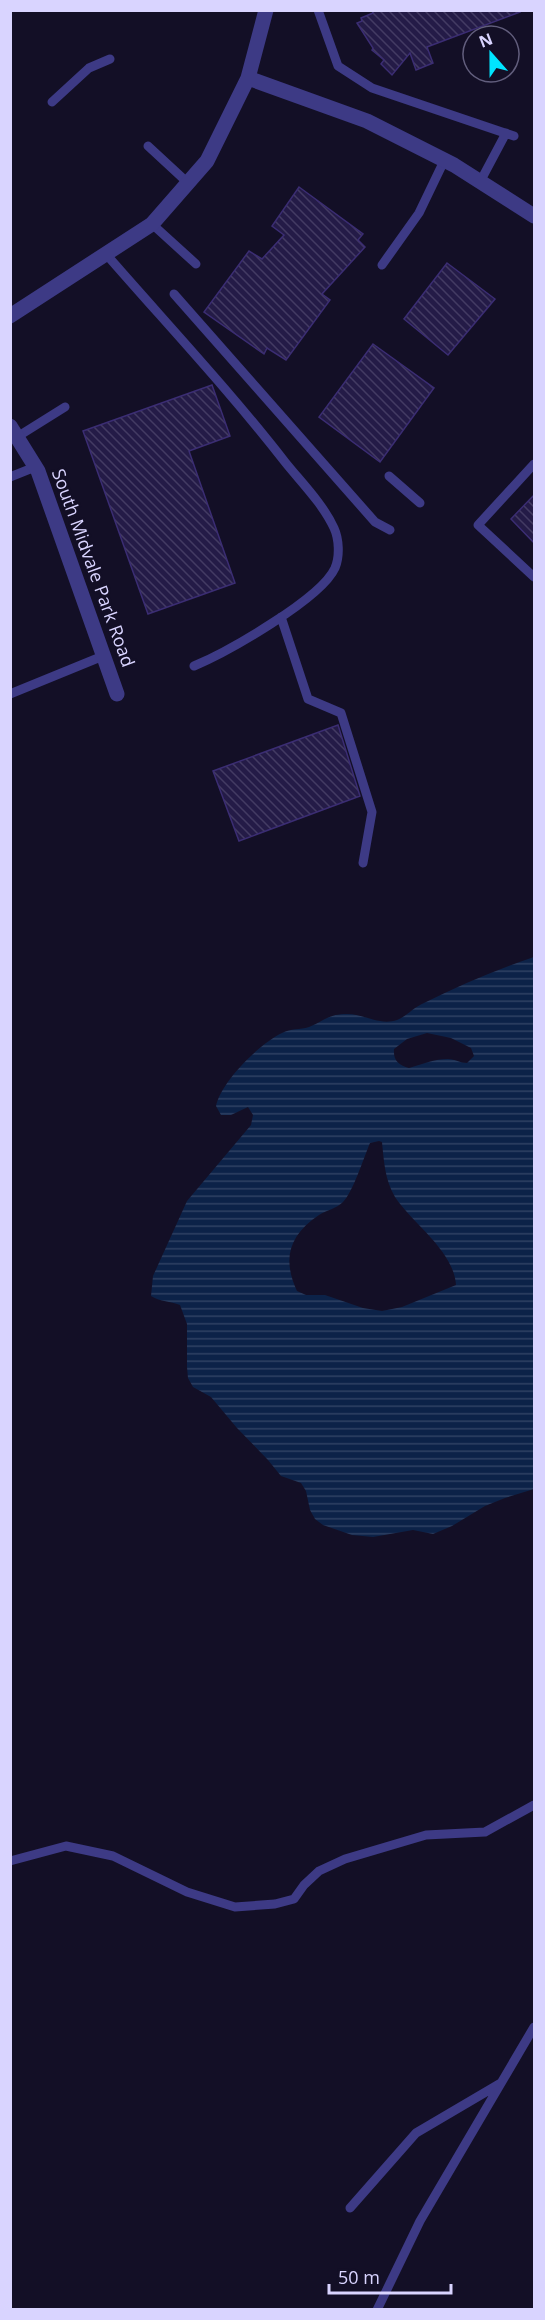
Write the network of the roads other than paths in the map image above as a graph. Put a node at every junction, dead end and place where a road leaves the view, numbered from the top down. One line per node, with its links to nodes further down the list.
1 (266, 10): 4 (street)
2 (318, 10): 8 (lane)
3 (110, 59): 5 (lane)
4 (248, 78): 7 (street); 9 (street)
5 (52, 102)
6 (148, 146): 9 (lane)
7 (444, 160): 8 (street); 14 (lane)
8 (480, 182): 10 (street)
9 (188, 183): 11 (street)
10 (532, 210)
11 (152, 224): 12 (street); 13 (lane)
12 (106, 254): 16 (street); 26 (lane)
13 (196, 264)
14 (382, 265)
15 (174, 294): 24 (lane)
16 (10, 316)
17 (65, 407): 18 (lane)
18 (14, 432): 20 (street, South Midvale Park Road)
19 (534, 464): 25 (lane)
20 (35, 467): 22 (lane); 27 (street, South Midvale Park Road)
21 (389, 476): 23 (lane)
22 (10, 477)
23 (420, 504)
24 (390, 530)
25 (534, 577)
26 (281, 617): 28 (lane); 31 (lane)
27 (103, 656): 29 (lane); 30 (street, South Midvale Park Road)
28 (194, 666)
29 (10, 694)
30 (117, 694)
31 (363, 863)
32 (534, 1805): 33 (lane)
33 (10, 1861)
34 (534, 2027): 35 (lane)
35 (502, 2083): 36 (lane); 37 (lane)
36 (350, 2208)
37 (376, 2310)

